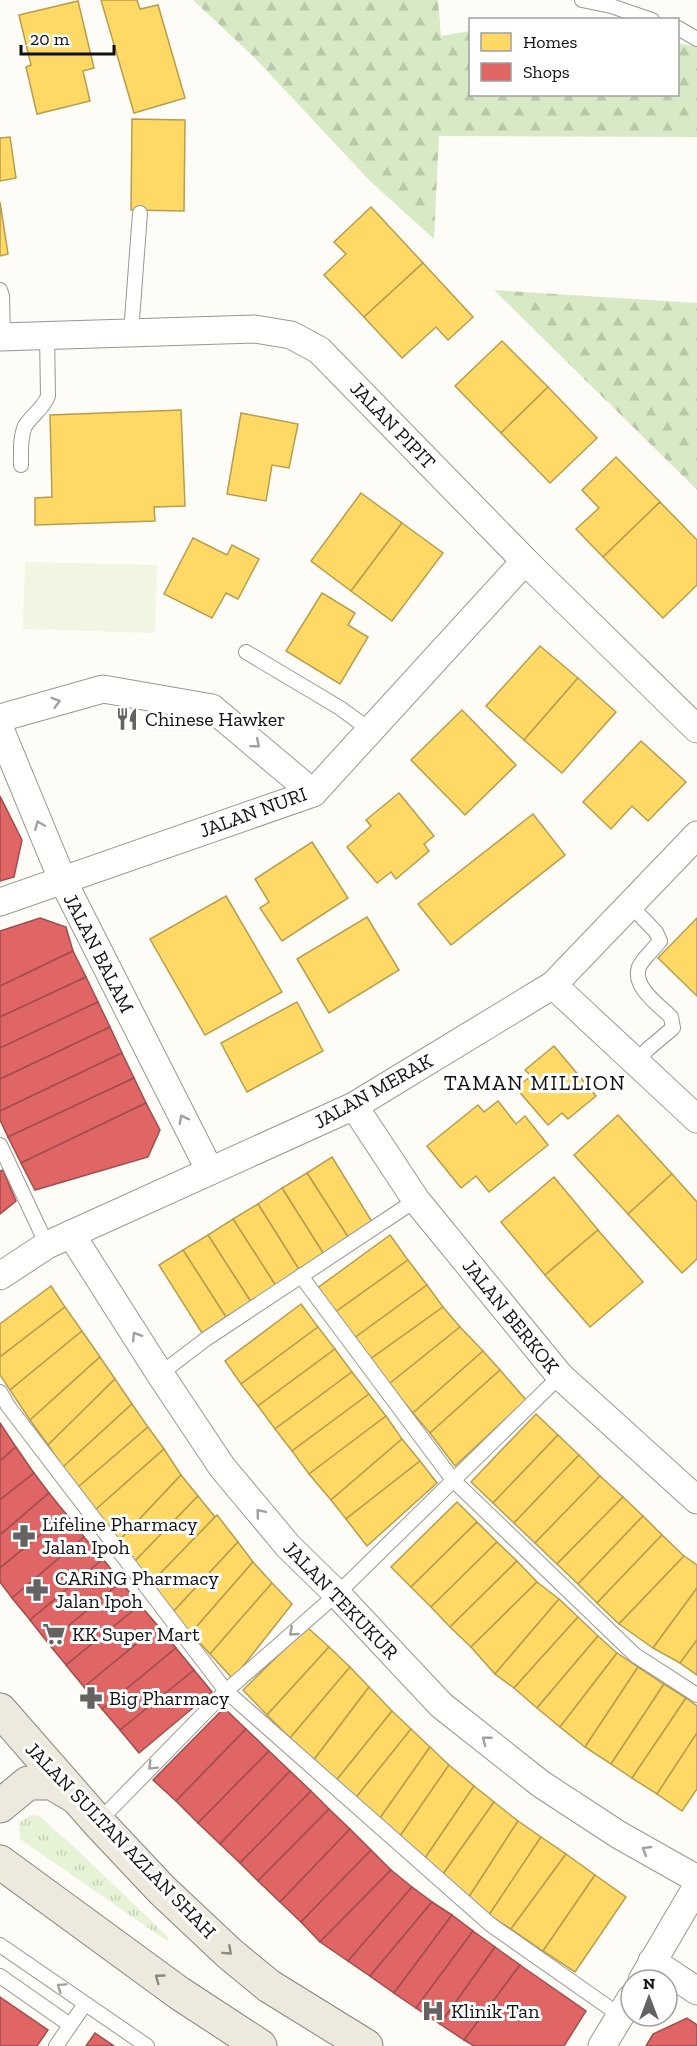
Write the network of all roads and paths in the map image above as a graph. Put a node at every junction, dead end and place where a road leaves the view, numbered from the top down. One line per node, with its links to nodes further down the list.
1 (582, 0): 2 (lane)
2 (645, 18)
3 (679, 29): 4 (lane)
4 (697, 39)
5 (140, 213): 7 (lane)
6 (0, 290): 9 (lane)
7 (131, 333): 8 (street, JALAN PIPIT); 11 (street, JALAN PIPIT)
8 (46, 335): 9 (street, JALAN PIPIT); 10 (lane)
9 (2, 337)
10 (21, 465)
11 (525, 561): 15 (street, JALAN PIPIT); 16 (street, JALAN NURI)
12 (246, 652): 16 (lane)
13 (0, 718): 17 (street, one-way to 17)
14 (0, 729): 19 (street, JALAN BALAM, one-way to 14)
15 (697, 729)
16 (370, 730): 17 (street, JALAN NURI)
17 (313, 793): 19 (street, JALAN NURI)
18 (697, 835): 21 (street, JALAN MERAK)
19 (62, 879): 20 (street, JALAN NURI); 27 (street, JALAN BALAM, one-way to 19)
20 (0, 902)
21 (630, 905): 22 (street, JALAN MERAK); 23 (lane)
22 (553, 985): 23 (street); 24 (street, JALAN MERAK)
23 (636, 1062): 25 (street)
24 (354, 1106): 27 (street, JALAN MERAK); 28 (street, JALAN BERKOK)
25 (697, 1119)
26 (0, 1145): 30 (lane)
27 (210, 1171): 29 (street, JALAN MERAK)
28 (416, 1200): 32 (lane); 34 (street, JALAN BERKOK)
29 (71, 1233): 30 (street, JALAN MERAK); 33 (street, JALAN TEKUKUR, one-way to 29)
30 (47, 1245): 31 (street, JALAN MERAK)
31 (0, 1276)
32 (301, 1276): 33 (lane); 36 (lane)
33 (160, 1374): 38 (street, JALAN TEKUKUR, one-way to 33)
34 (560, 1376): 36 (lane); 37 (street, JALAN BERKOK)
35 (0, 1392): 39 (lane)
36 (453, 1480): 38 (lane); 40 (lane)
37 (697, 1500)
38 (337, 1594): 39 (lane, one-way to 39); 46 (street, JALAN TEKUKUR, one-way to 38)
39 (226, 1691): 44 (lane, one-way to 44); 54 (lane)
40 (697, 1695)
41 (0, 1710): 42 (main road, JALAN SULTAN AZLAN SHAH)
42 (74, 1796): 43 (main road); 44 (main road, JALAN SULTAN AZLAN SHAH)
43 (0, 1806)
44 (98, 1822): 52 (main road, JALAN SULTAN AZLAN SHAH, one-way to 52)
45 (0, 1862): 60 (main road, one-way to 45)
46 (697, 1879)
47 (697, 1886): 49 (street)
48 (0, 1945): 55 (lane, one-way to 48)
49 (649, 1968)
50 (0, 1976): 57 (lane)
51 (679, 1984): 53 (street)
52 (269, 1986): 61 (main road); 62 (main road, JALAN SULTAN AZLAN SHAH)
53 (697, 1991)
54 (619, 2003)
55 (85, 2004): 57 (lane); 59 (lane)
56 (619, 2018): 63 (street)
57 (70, 2025): 58 (lane)
58 (56, 2046)
59 (147, 2046)
60 (260, 2046)
61 (341, 2046)
62 (366, 2046)
63 (602, 2046)

